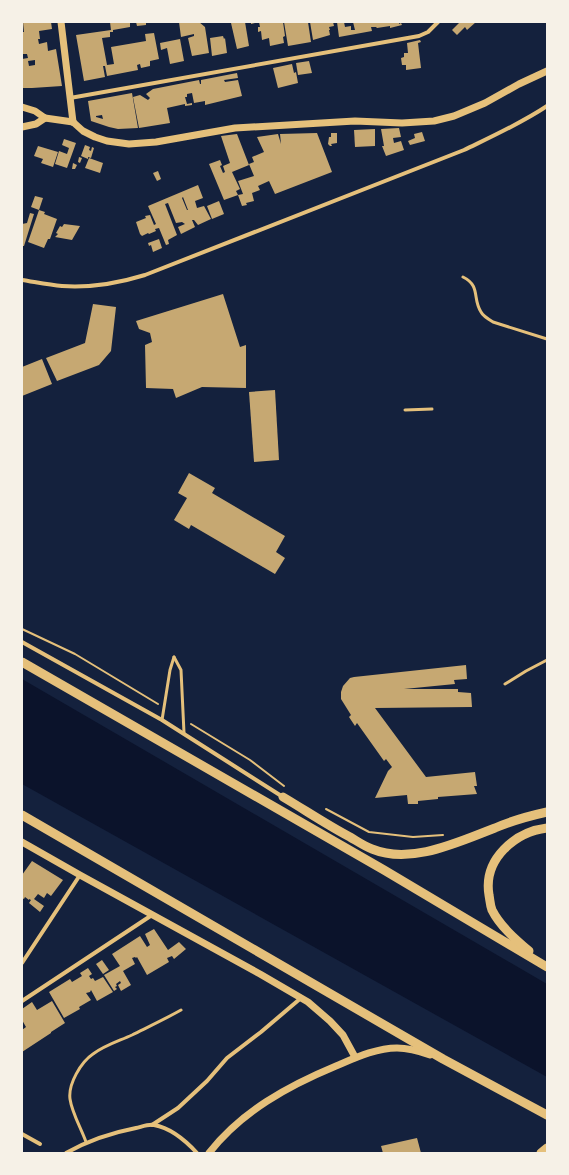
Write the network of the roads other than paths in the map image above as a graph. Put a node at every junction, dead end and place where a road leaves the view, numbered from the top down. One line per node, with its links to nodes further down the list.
1 (61, 22): 4 (street)
2 (438, 22): 4 (street)
3 (547, 71): 8 (street)
4 (70, 99): 8 (street)
5 (547, 106): 11 (street)
6 (22, 107): 7 (street)
7 (45, 118): 8 (street); 9 (street)
8 (73, 122)
9 (22, 127)
10 (463, 277): 12 (lane)
11 (22, 280)
12 (547, 339)
13 (432, 409): 14 (lane)
14 (405, 410)
15 (22, 642): 19 (street)
16 (547, 660): 18 (lane)
17 (22, 662): 26 (highway)
18 (505, 684)
19 (162, 720): 20 (street); 20 (lane)
20 (184, 733): 21 (street)
21 (283, 797): 22 (highway); 26 (highway)
22 (547, 812)
23 (22, 814): 35 (highway)
24 (547, 828): 30 (highway)
25 (22, 842): 27 (street)
26 (384, 870): 30 (highway)
27 (80, 875): 28 (street); 29 (street)
28 (152, 914): 31 (street); 32 (street)
29 (22, 963)
30 (547, 966)
31 (301, 998): 34 (street); 37 (street)
32 (22, 1001)
33 (181, 1010): 39 (lane)
34 (355, 1057): 35 (street); 44 (street)
35 (443, 1060): 36 (highway)
36 (547, 1116)
37 (152, 1125): 39 (street); 43 (street)
38 (22, 1134): 40 (street)
39 (86, 1142): 42 (street)
40 (40, 1144)
41 (547, 1148): 45 (highway)
42 (66, 1153)
43 (197, 1153)
44 (209, 1153)
45 (541, 1153)

